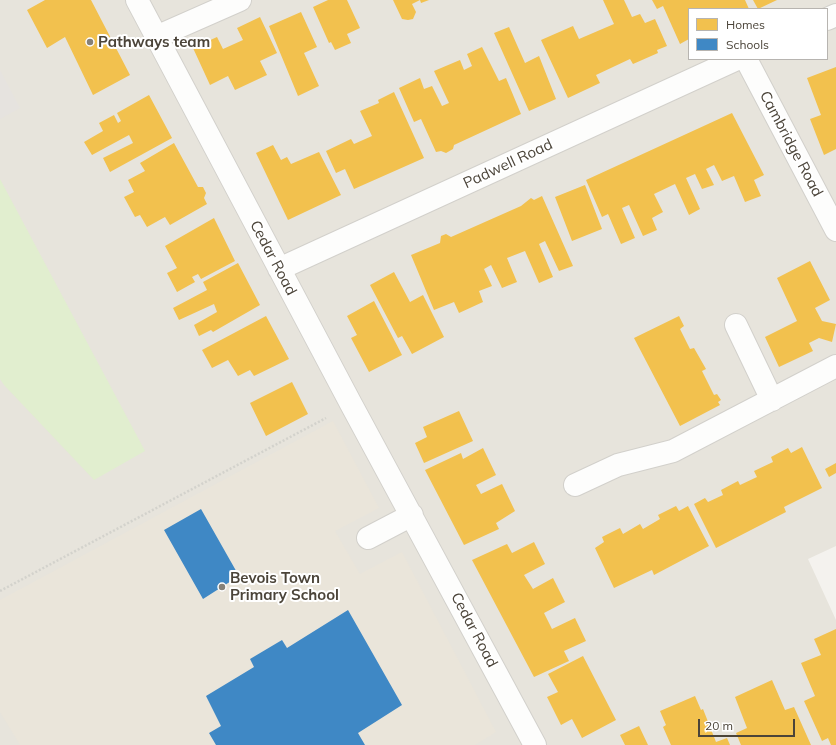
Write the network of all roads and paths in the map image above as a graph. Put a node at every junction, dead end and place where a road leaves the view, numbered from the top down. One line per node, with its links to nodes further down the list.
1 (137, 0): 3 (street, Cedar Road)
2 (240, 0): 3 (street)
3 (156, 37): 7 (street, Cedar Road)
4 (735, 60): 7 (street, Padwell Road)
5 (747, 60): 6 (street, Cambridge Road)
6 (836, 230)
7 (279, 269): 11 (street, Cedar Road)
8 (736, 325): 10 (street)
9 (836, 366): 10 (street)
10 (772, 400): 12 (street)
11 (351, 404): 13 (street, Cedar Road); 15 (path)
12 (575, 485)
13 (412, 515): 14 (street); 16 (street, Cedar Road)
14 (368, 538)
15 (0, 591)
16 (535, 745)

